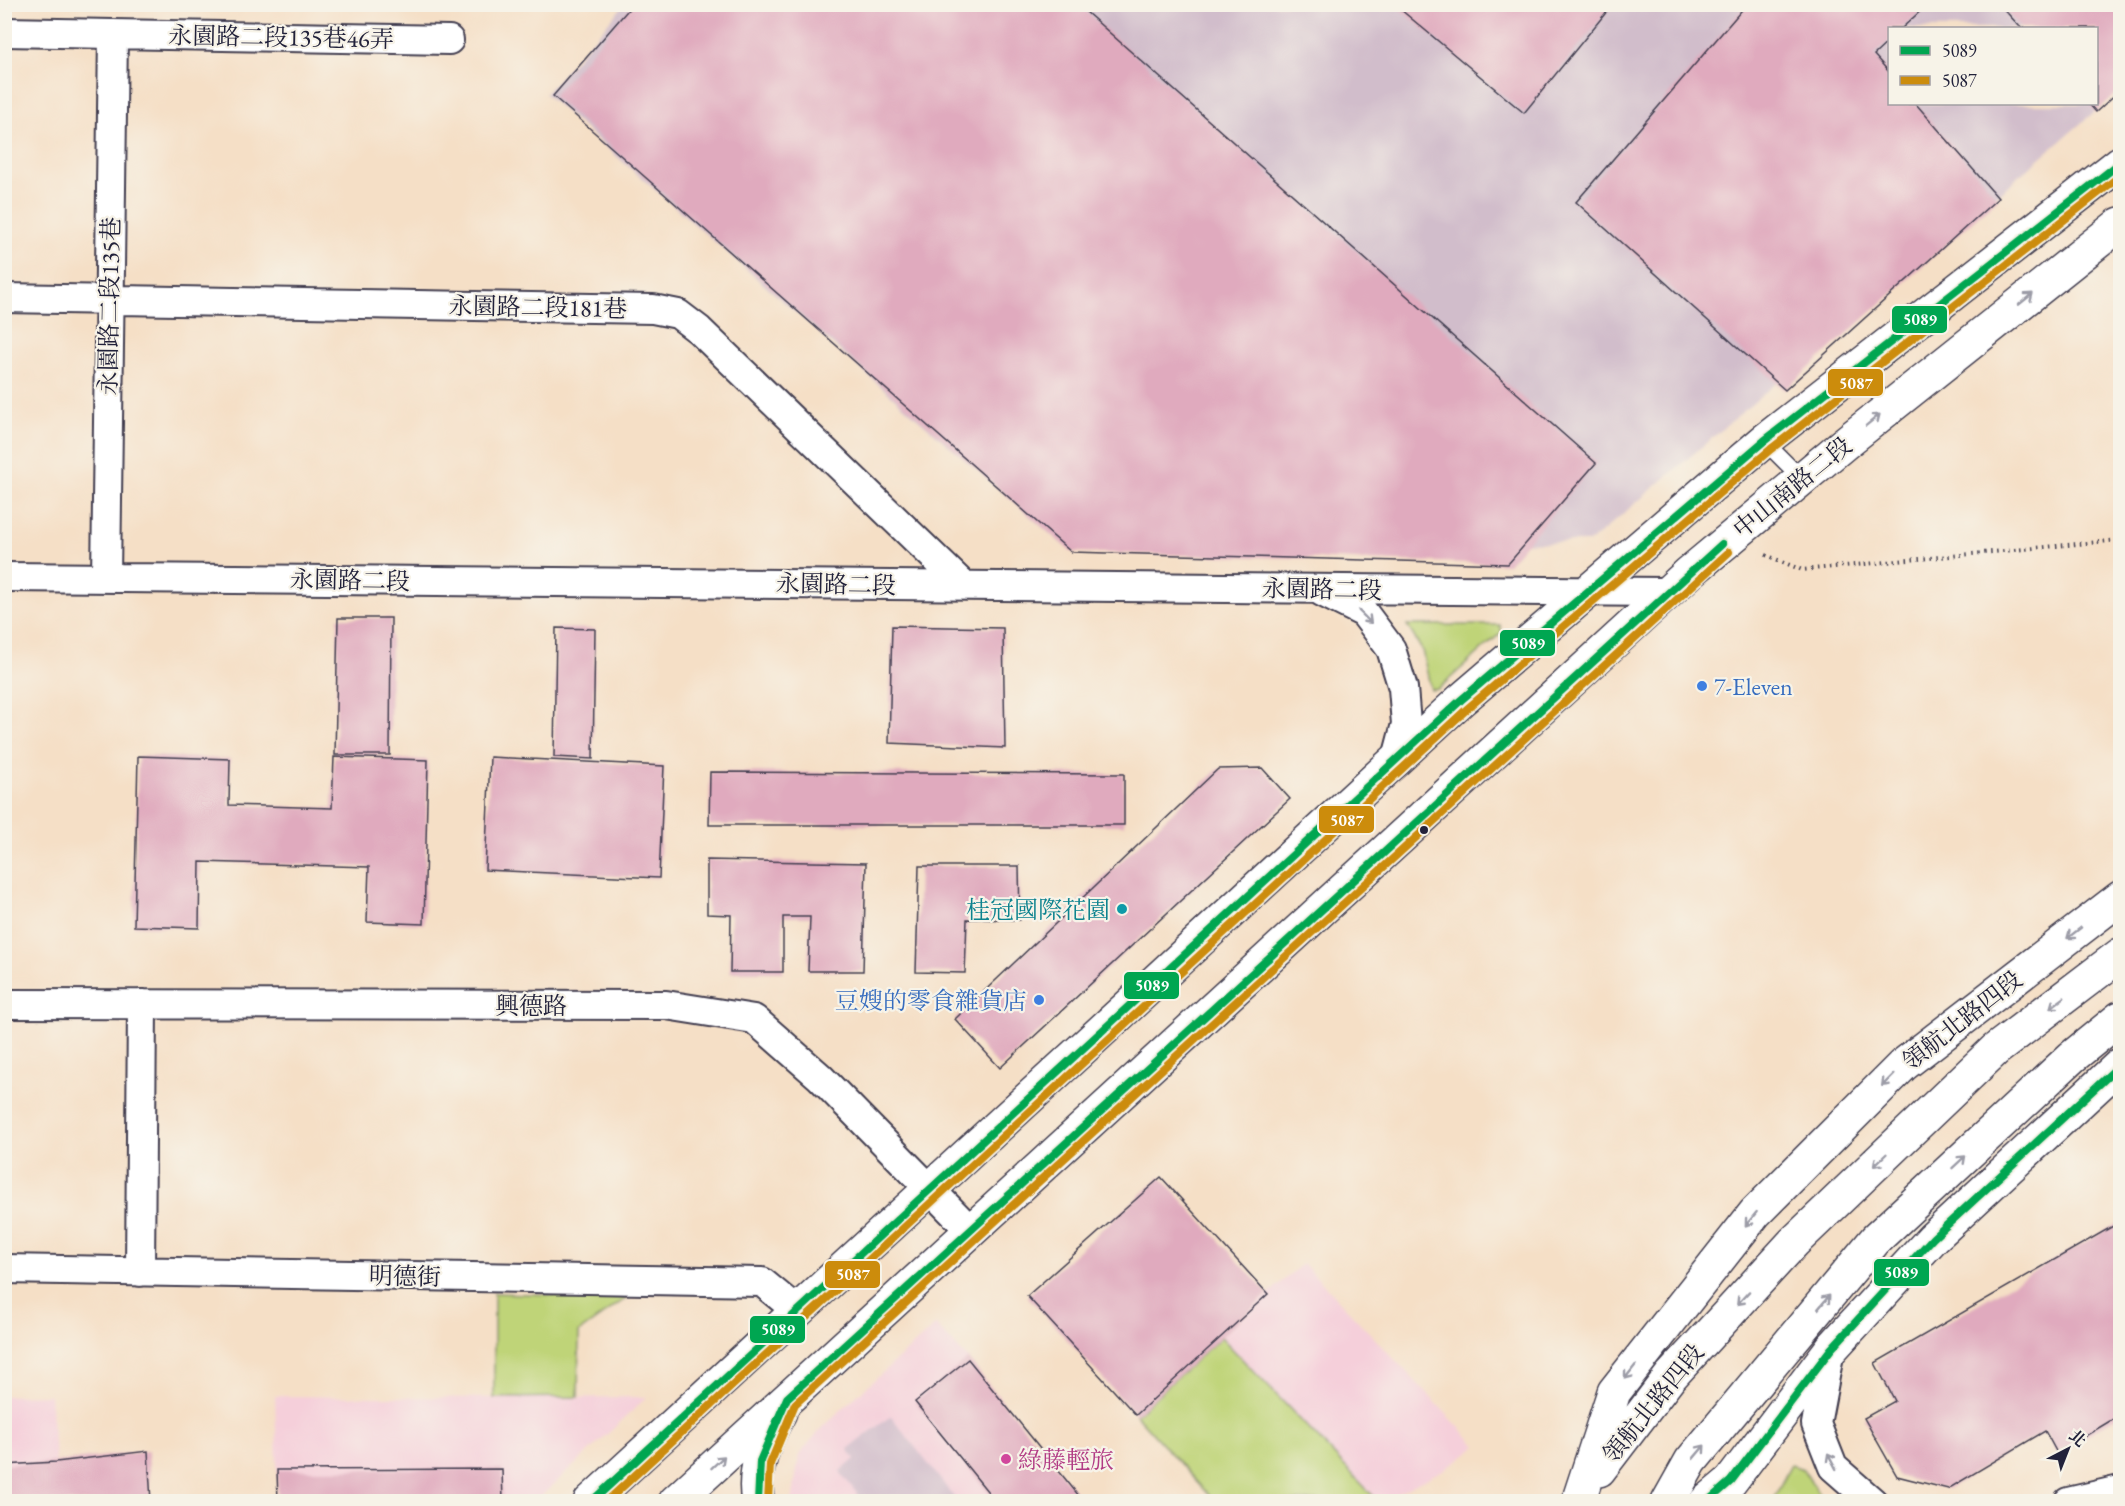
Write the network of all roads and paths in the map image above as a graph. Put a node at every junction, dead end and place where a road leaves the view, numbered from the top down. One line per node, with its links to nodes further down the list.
1 (4, 32): 2 (street, 永園路二段135巷46弄)
2 (113, 34): 3 (street, 永園路二段135巷46弄); 7 (street, 永園路二段135巷)
3 (449, 40)
4 (2121, 163): 8 (main road)
5 (2121, 224): 9 (main road, 中山南路二段, one-way to 5)
6 (4, 298): 7 (street, 永園路二段181巷)
7 (109, 300): 13 (street, 永園路二段135巷); 14 (street, 永園路二段181巷)
8 (1764, 441): 9 (lane); 16 (main road)
9 (1802, 479): 17 (main road, 中山南路二段)
10 (2121, 540): 11 (path)
11 (1764, 555)
12 (4, 577): 13 (street, 永園路二段)
13 (106, 578): 14 (street, 永園路二段)
14 (963, 585): 15 (street, 永園路二段)
15 (1314, 588): 16 (street, 永園路二段); 18 (street, one-way to 18)
16 (1587, 591): 17 (street, 永園路二段); 18 (main road)
17 (1667, 592): 26 (main road, 中山南路二段)
18 (1397, 758): 25 (main road)
19 (2121, 898): 33 (main road, 領航北路四段, one-way to 33)
20 (2121, 955): 33 (main road, 領航北路四段, one-way to 33)
21 (4, 1004): 22 (street, 興德路)
22 (142, 1004): 25 (street, 興德路); 28 (street)
23 (2121, 1018): 37 (main road, one-way to 23)
24 (2121, 1065): 30 (main road)
25 (928, 1189): 26 (street, 興德路); 29 (main road)
26 (970, 1230): 31 (main road, 中山南路二段)
27 (4, 1269): 28 (street, 明德街)
28 (140, 1272): 29 (street, 明德街)
29 (796, 1310): 34 (main road)
30 (1831, 1350): 38 (main road); 39 (street, one-way to 30)
31 (787, 1398): 35 (main road, 中山南路二段, one-way to 31); 36 (main road)
32 (2121, 1490): 40 (street)
33 (1580, 1500)
34 (590, 1502)
35 (675, 1502)
36 (758, 1502)
37 (1668, 1502)
38 (1706, 1502)
39 (1873, 1502)
40 (2068, 1502)

